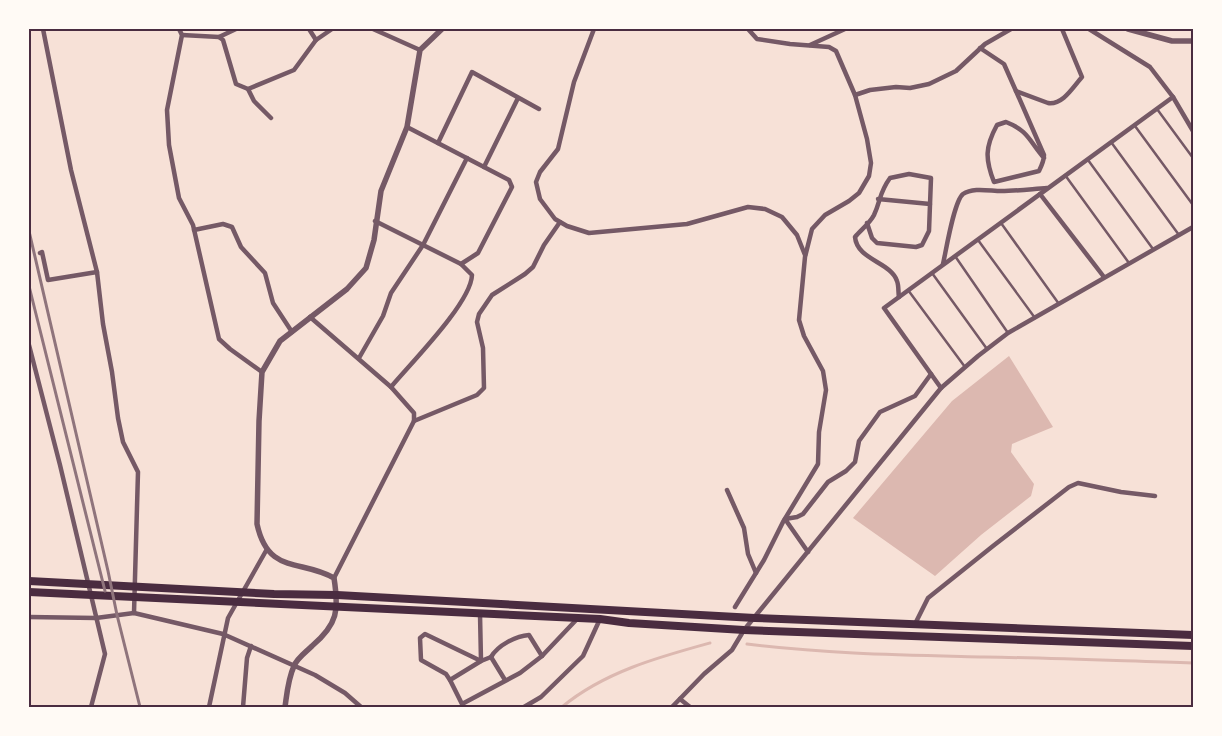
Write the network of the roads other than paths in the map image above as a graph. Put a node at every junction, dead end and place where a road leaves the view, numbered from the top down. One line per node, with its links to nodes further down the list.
1 (43, 29): 64 (street)
2 (179, 29): 15 (street)
3 (236, 29): 16 (street)
4 (309, 29): 17 (street)
5 (332, 29): 17 (street)
6 (373, 29): 21 (street)
7 (442, 29): 21 (street)
8 (594, 29): 49 (street)
9 (748, 29): 19 (street)
10 (845, 29): 19 (street)
11 (1011, 29): 20 (street)
12 (1062, 29): 23 (street)
13 (1089, 29): 25 (street)
14 (1128, 29): 18 (street)
15 (182, 35): 16 (street); 53 (street)
16 (219, 37): 22 (street)
17 (316, 40): 22 (street)
18 (1193, 40)
19 (808, 46): 24 (street)
20 (980, 48): 23 (street); 24 (street)
21 (420, 50): 31 (street)
22 (248, 89): 29 (street)
23 (1016, 90): 36 (street)
24 (855, 95): 60 (street)
25 (1173, 96): 27 (street); 32 (street)
26 (518, 98): 28 (street); 34 (street); 39 (street)
27 (1157, 108): 30 (street); 37 (lane)
28 (539, 109)
29 (271, 118)
30 (1135, 124): 33 (street); 47 (lane)
31 (407, 127): 34 (street); 48 (street)
32 (1193, 130)
33 (1111, 142): 38 (street); 54 (lane)
34 (438, 143): 35 (street)
35 (467, 158): 39 (street); 56 (street)
36 (1044, 158): 41 (street); 41 (street)
37 (1193, 158)
38 (1087, 159): 40 (street); 57 (lane)
39 (484, 167): 62 (street)
40 (1065, 175): 42 (street); 61 (lane)
41 (994, 182): 43 (street)
42 (1049, 188): 43 (street); 44 (street)
43 (992, 191): 63 (street)
44 (1040, 194): 50 (street); 66 (street)
45 (878, 199): 46 (street); 46 (street); 51 (street)
46 (930, 204): 51 (street)
47 (1193, 205)
48 (376, 221): 56 (street); 70 (street)
49 (560, 222): 60 (street); 82 (street)
50 (1001, 222): 55 (street); 69 (lane)
51 (867, 223): 68 (street)
52 (1193, 227): 54 (street)
53 (194, 230): 72 (street); 78 (street)
54 (1179, 234): 57 (street)
55 (978, 240): 59 (street); 71 (lane)
56 (423, 245): 62 (street); 76 (street)
57 (1153, 249): 61 (street)
58 (40, 253): 64 (street)
59 (954, 256): 63 (street); 73 (lane)
60 (805, 257): 85 (street)
61 (1129, 263): 66 (street)
62 (460, 264): 80 (street)
63 (943, 264): 65 (street)
64 (97, 272): 95 (street)
65 (932, 273): 67 (street); 75 (lane)
66 (1104, 277): 69 (street)
67 (908, 290): 68 (street); 77 (lane)
68 (899, 297): 79 (street)
69 (1059, 304): 71 (street)
70 (310, 317): 72 (street); 76 (street)
71 (1035, 318): 73 (street)
72 (292, 332): 78 (street)
73 (1008, 333): 75 (street)
74 (29, 345): 98 (street)
75 (987, 349): 77 (street)
76 (359, 358): 80 (street)
77 (965, 367): 81 (street)
78 (262, 372): 86 (street)
79 (931, 374): 81 (street); 85 (street)
80 (391, 387): 82 (street)
81 (940, 388): 87 (street)
82 (414, 421): 89 (street)
83 (727, 490): 88 (street)
84 (1155, 496): 102 (street)
85 (785, 519): 87 (street); 88 (street)
86 (267, 549): 89 (street); 104 (street)
87 (808, 552): 100 (street)
88 (756, 573): 94 (street)
89 (334, 578): 92 (street)
90 (29, 581): 92 (highway)
91 (29, 592): 93 (highway)
92 (337, 595): 93 (street); 100 (highway)
93 (336, 606): 96 (highway); 111 (street)
94 (736, 607)
95 (134, 613): 98 (street); 104 (street)
96 (480, 614): 99 (highway); 110 (street)
97 (29, 617): 98 (street)
98 (96, 618): 115 (street)
99 (579, 618): 101 (highway); 108 (street)
100 (755, 618): 102 (highway); 103 (street)
101 (600, 619): 103 (highway); 120 (street)
102 (914, 626): 105 (highway)
103 (744, 630): 107 (highway); 114 (street)
104 (223, 634): 106 (street); 116 (street)
105 (1193, 635)
106 (251, 646): 111 (street); 117 (street)
107 (1193, 646)
108 (542, 656): 109 (street); 113 (street)
109 (491, 657): 110 (street); 113 (street)
110 (481, 661): 112 (street); 112 (street)
111 (294, 664): 118 (street); 119 (street)
112 (450, 680): 113 (street)
113 (505, 680)
114 (680, 699): 121 (street); 122 (street)
115 (91, 707)
116 (209, 707)
117 (243, 707)
118 (285, 707)
119 (360, 707)
120 (524, 707)
121 (672, 707)
122 (690, 707)

